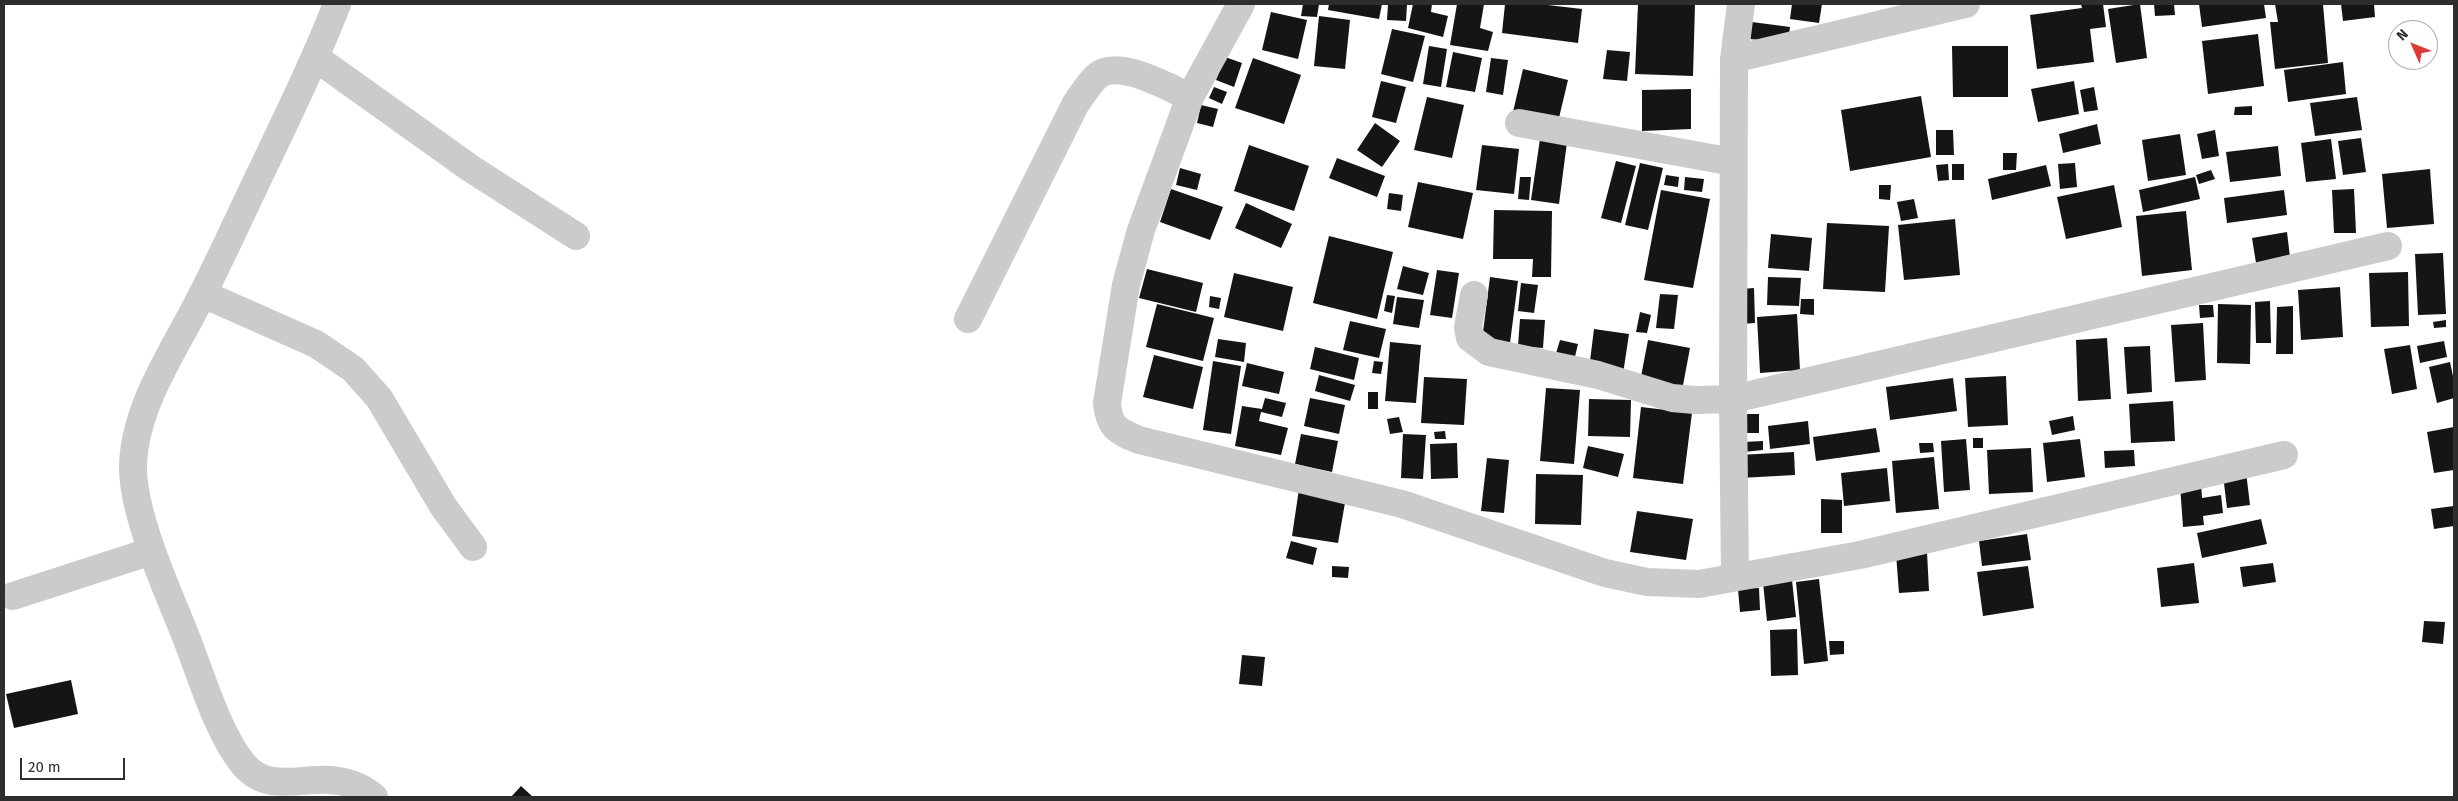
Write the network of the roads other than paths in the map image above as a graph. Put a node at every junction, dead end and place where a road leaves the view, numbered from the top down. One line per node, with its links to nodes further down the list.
1 (337, 4): 5 (street)
2 (1241, 4): 7 (street)
3 (1741, 4): 6 (street)
4 (1966, 4): 6 (street)
5 (316, 58): 10 (street); 12 (street)
6 (1734, 59): 9 (street)
7 (1190, 96): 14 (street); 19 (street)
8 (1519, 123): 9 (street)
9 (1733, 162): 15 (street)
10 (576, 236)
11 (2388, 246): 15 (street)
12 (203, 294): 17 (street); 18 (street)
13 (1474, 295): 15 (street)
14 (968, 319)
15 (1733, 400): 19 (street)
16 (2284, 455): 19 (street)
17 (473, 547)
18 (152, 551): 20 (street); 21 (street)
19 (1735, 577)
20 (13, 596)
21 (260, 789): 22 (street)
22 (374, 797)

